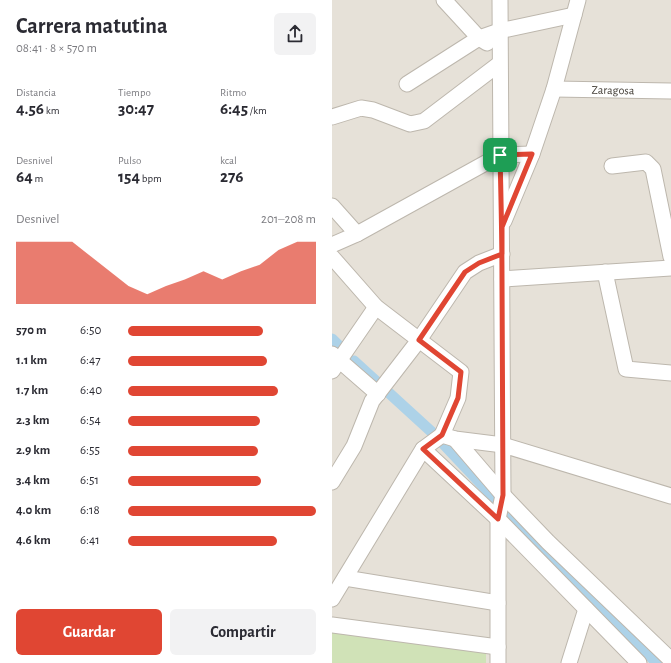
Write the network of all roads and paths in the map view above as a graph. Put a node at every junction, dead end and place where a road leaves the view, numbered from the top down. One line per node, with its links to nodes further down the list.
1 (444, 0): 6 (street)
2 (500, 0): 5 (street)
3 (578, 0): 4 (street)
4 (574, 15): 5 (street); 9 (street)
5 (499, 31): 6 (street); 7 (street)
6 (479, 38): 7 (street); 8 (street)
7 (499, 58): 11 (street); 13 (street)
8 (407, 84)
9 (554, 90): 10 (street, Zaragosa); 12 (street)
10 (671, 91)
11 (332, 117)
12 (532, 154): 13 (street); 16 (street)
13 (500, 155): 16 (street); 17 (street)
14 (612, 166): 21 (street)
15 (332, 206): 17 (street)
16 (502, 227): 19 (street)
17 (357, 234): 18 (street)
18 (332, 245)
19 (502, 254): 24 (street); 26 (street)
20 (332, 257): 25 (street)
21 (671, 257)
22 (671, 268): 23 (street)
23 (605, 272): 24 (street); 28 (street)
24 (502, 279): 31 (street)
25 (376, 307): 26 (street); 27 (street)
26 (419, 340): 29 (street); 30 (street)
27 (335, 362): 29 (street)
28 (671, 373)
29 (378, 394): 33 (street)
30 (448, 437): 31 (street); 32 (street); 34 (street)
31 (503, 445): 34 (street); 35 (street)
32 (423, 449): 36 (street); 37 (street)
33 (332, 482)
34 (503, 495): 36 (street); 43 (street)
35 (671, 496)
36 (498, 519): 39 (street); 40 (street)
37 (345, 578): 38 (street); 39 (street)
38 (332, 599)
39 (498, 603): 42 (street)
40 (586, 609): 45 (street); 46 (street)
41 (332, 625): 42 (street)
42 (498, 647): 44 (street)
43 (671, 659)
44 (498, 663)
45 (569, 663)
46 (639, 663)

